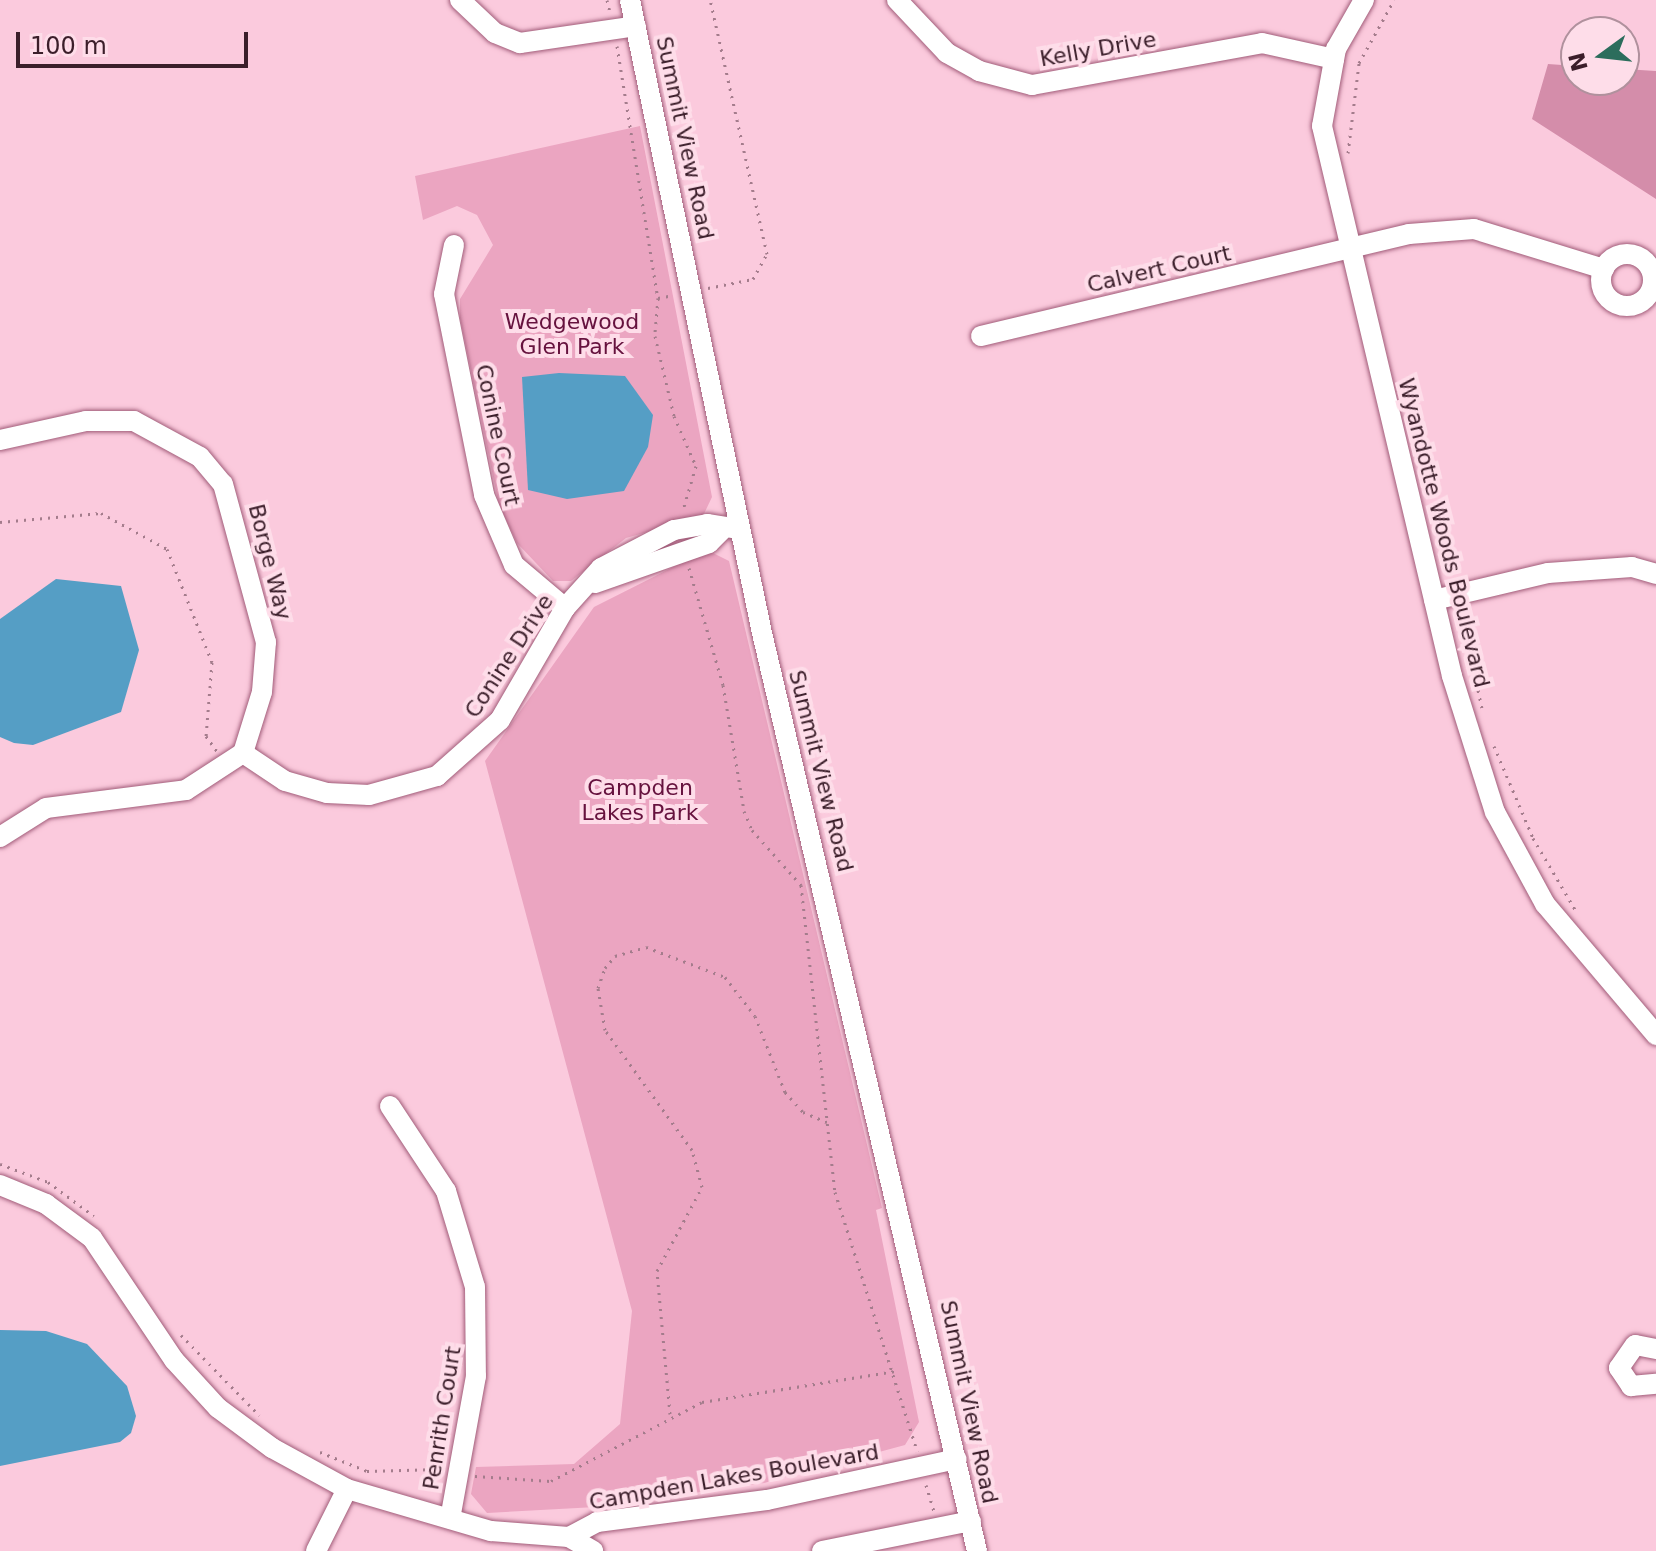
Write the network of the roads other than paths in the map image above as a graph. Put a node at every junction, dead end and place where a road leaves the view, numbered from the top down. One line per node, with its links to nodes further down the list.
1 (460, 0): 5 (street)
2 (630, 0): 5 (street, Summit View Road)
3 (897, 0): 6 (street, Kelly Drive)
4 (1364, 0): 6 (street, Wyandotte Woods Boulevard)
5 (636, 26): 12 (street, Summit View Road)
6 (1334, 59): 8 (street, Wyandotte Woods Boulevard)
7 (454, 245): 16 (street, Conine Court)
8 (1349, 249): 9 (street, Calvert Court); 10 (street, Calvert Court); 15 (street, Wyandotte Woods Boulevard)
9 (1604, 269)
10 (981, 336)
11 (0, 440): 17 (street, Borge Way)
12 (730, 530): 14 (street, Conine Drive); 14 (street, Conine Drive); 24 (street, Summit View Road)
13 (1656, 574): 15 (street)
14 (595, 583): 16 (street, Conine Drive)
15 (1434, 600): 19 (street, Wyandotte Woods Boulevard)
16 (565, 608): 17 (street, Conine Drive)
17 (235, 758): 18 (street)
18 (0, 837)
19 (1656, 1035)
20 (390, 1106): 26 (street, Penrith Court)
21 (0, 1185): 25 (street, Campden Lakes Boulevard)
22 (1656, 1349): 23 (street)
23 (1656, 1384)
24 (957, 1459): 27 (street, Summit View Road); 28 (street, Campden Lakes Boulevard)
25 (347, 1489): 26 (street, Campden Lakes Boulevard); 30 (street)
26 (450, 1519): 29 (street, Campden Lakes Boulevard)
27 (971, 1521): 32 (street); 33 (street, Summit View Road)
28 (569, 1537): 29 (street, Campden Lakes Boulevard); 31 (street, Campden Lakes Boulevard)
29 (543, 1544)
30 (316, 1551)
31 (593, 1551)
32 (822, 1551)
33 (977, 1551)

